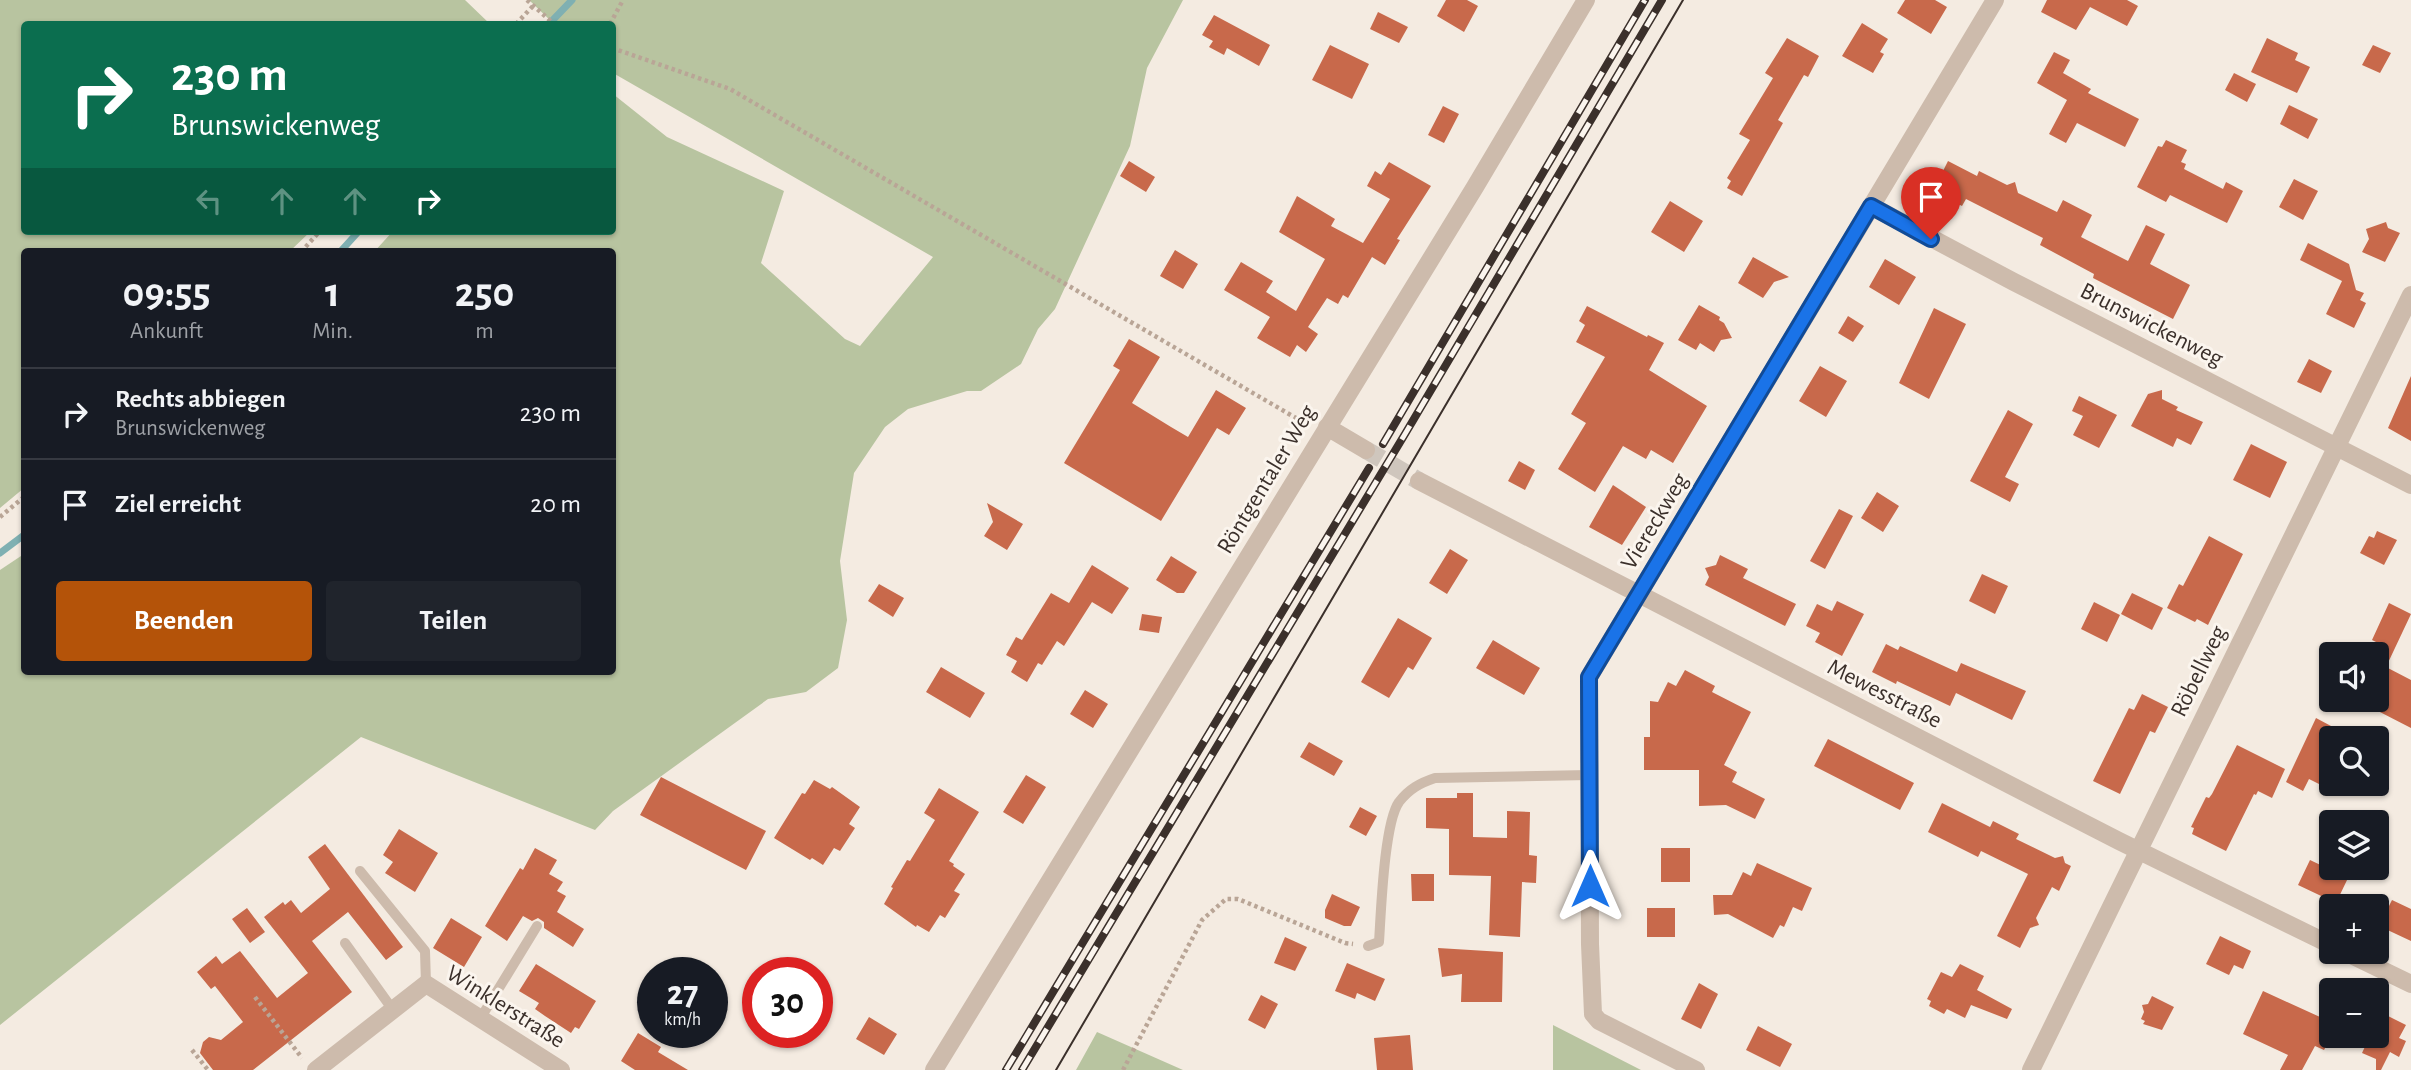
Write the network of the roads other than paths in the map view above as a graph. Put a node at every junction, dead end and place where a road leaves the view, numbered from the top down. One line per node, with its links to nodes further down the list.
1 (1586, 0): 5 (street, Röntgentaler Weg)
2 (1995, 0): 3 (street, Viereckweg)
3 (1871, 206): 6 (street, Brunswickenweg); 10 (street, Viereckweg)
4 (2411, 295): 6 (street, Röbellweg)
5 (1326, 427): 7 (street); 25 (street, Röntgentaler Weg)
6 (2337, 446): 9 (street, Brunswickenweg); 12 (street, Röbellweg)
7 (1366, 450)
8 (1419, 481): 10 (street, Mewesstraße)
9 (2411, 485)
10 (1639, 594): 11 (street, Viereckweg); 12 (street, Mewesstraße)
11 (1590, 775): 17 (lane); 26 (street, Viereckweg)
12 (2138, 850): 15 (street, Mewesstraße); 27 (street, Röbellweg)
13 (360, 871): 19 (lane)
14 (537, 926): 22 (lane)
15 (2319, 939)
16 (345, 943): 21 (lane)
17 (1368, 946)
18 (2369, 964): 20 (street)
19 (425, 984): 21 (street); 22 (street, Winklerstraße)
20 (2411, 985)
21 (393, 1010): 23 (street)
22 (480, 1018): 24 (street, Winklerstraße)
23 (309, 1065)
24 (561, 1070)
25 (934, 1070)
26 (1696, 1070)
27 (2031, 1070)

